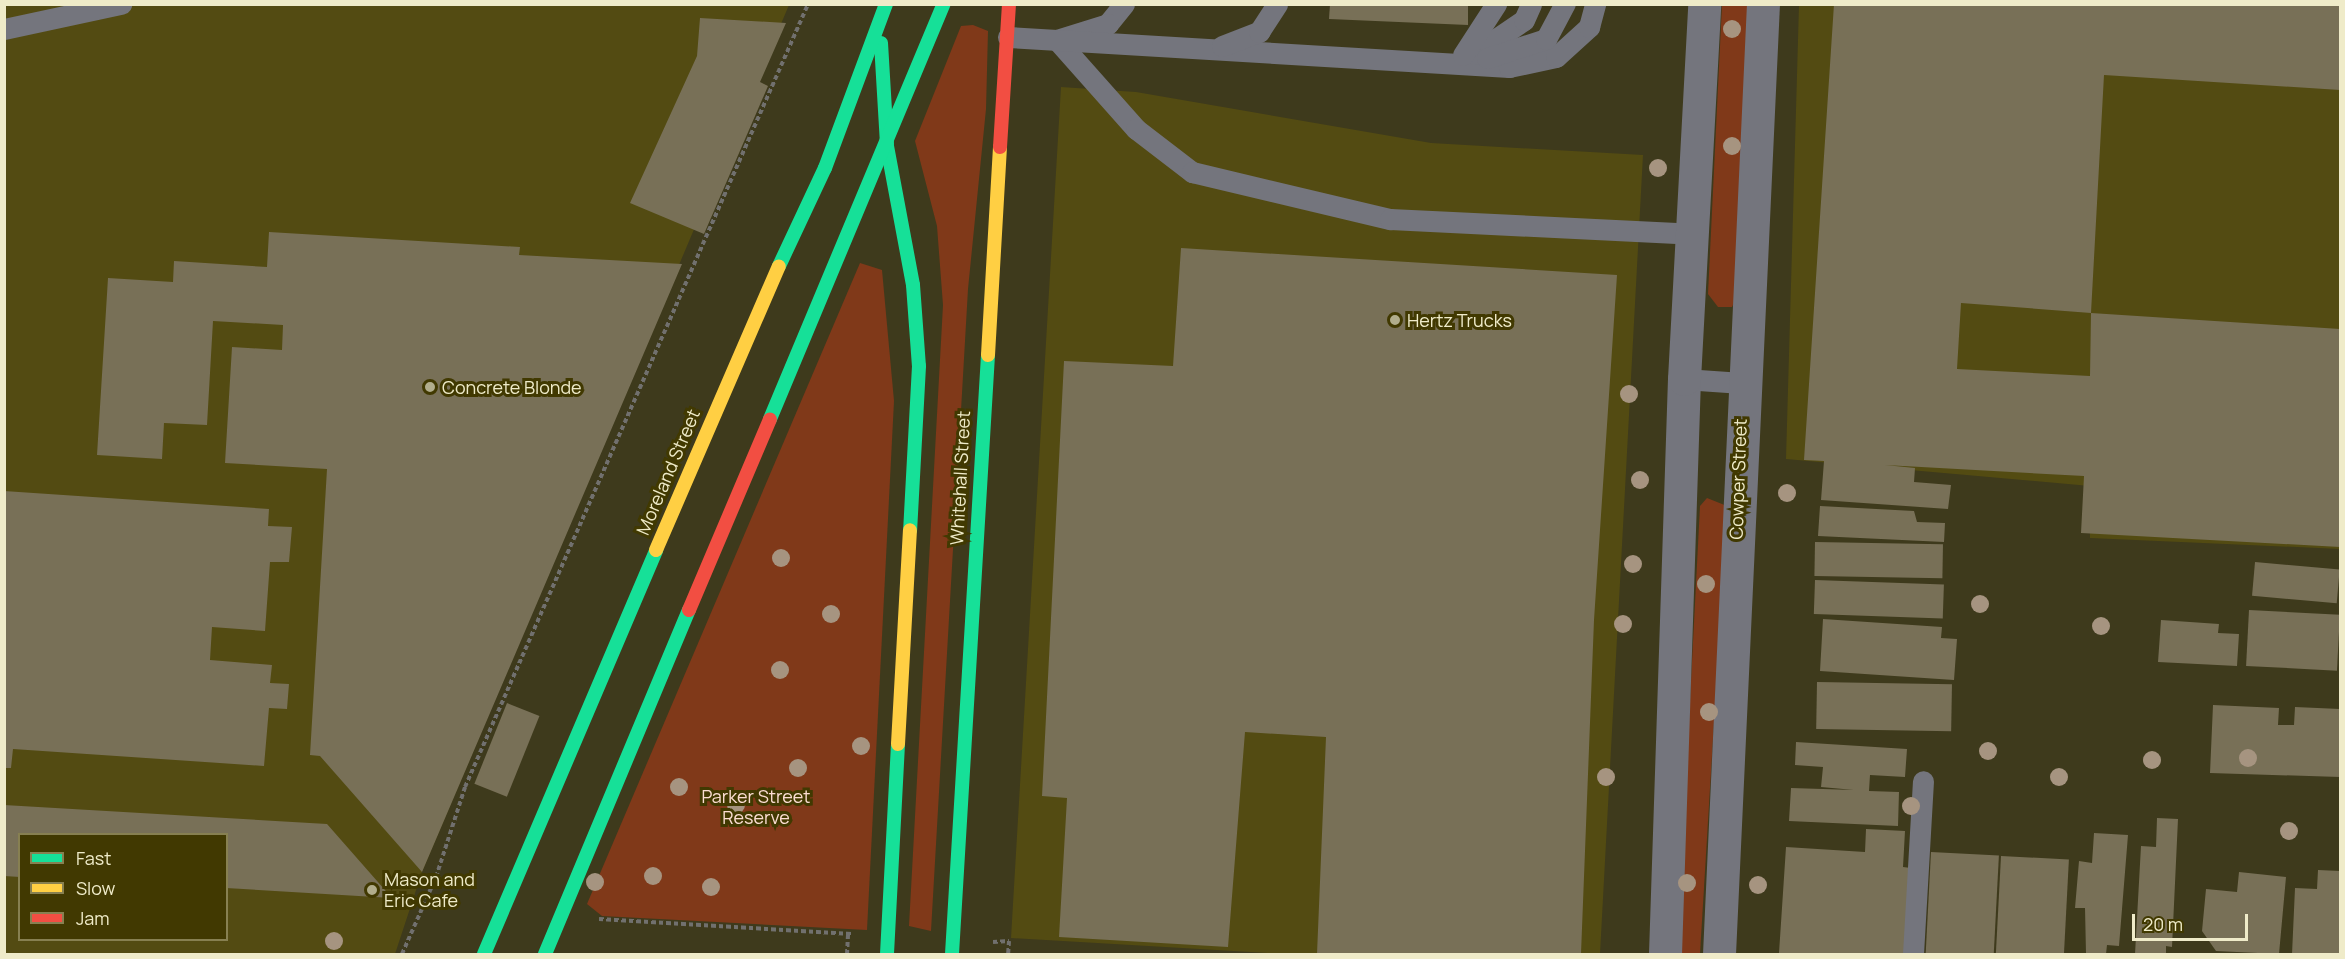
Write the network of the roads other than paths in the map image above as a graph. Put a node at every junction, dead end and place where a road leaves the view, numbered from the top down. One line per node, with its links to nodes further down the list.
1 (121, 4): 13 (lane)
2 (887, 4): 18 (main road); 23 (main road, Moreland Street)
3 (944, 4): 18 (main road)
4 (1009, 4): 14 (main road, Whitehall Street)
5 (1277, 4): 16 (lane)
6 (1496, 4): 17 (lane)
7 (1531, 4): 17 (lane)
8 (1566, 4): 17 (lane)
9 (1595, 4): 17 (lane)
10 (1704, 4): 19 (street)
11 (1763, 4): 21 (street, Cowper Street)
12 (1124, 7): 15 (lane)
13 (4, 29)
14 (1008, 37): 15 (lane); 26 (main road, Whitehall Street)
15 (1057, 40): 16 (lane); 19 (lane)
16 (1210, 50): 17 (lane)
17 (1454, 64)
18 (887, 146): 24 (main road); 25 (main road)
19 (1692, 234): 20 (street)
20 (1684, 379): 21 (lane); 27 (street)
21 (1742, 383): 28 (street, Cowper Street)
22 (1923, 781): 29 (lane)
23 (484, 954)
24 (545, 954)
25 (887, 954)
26 (951, 954)
27 (1665, 954)
28 (1719, 954)
29 (1913, 954)

